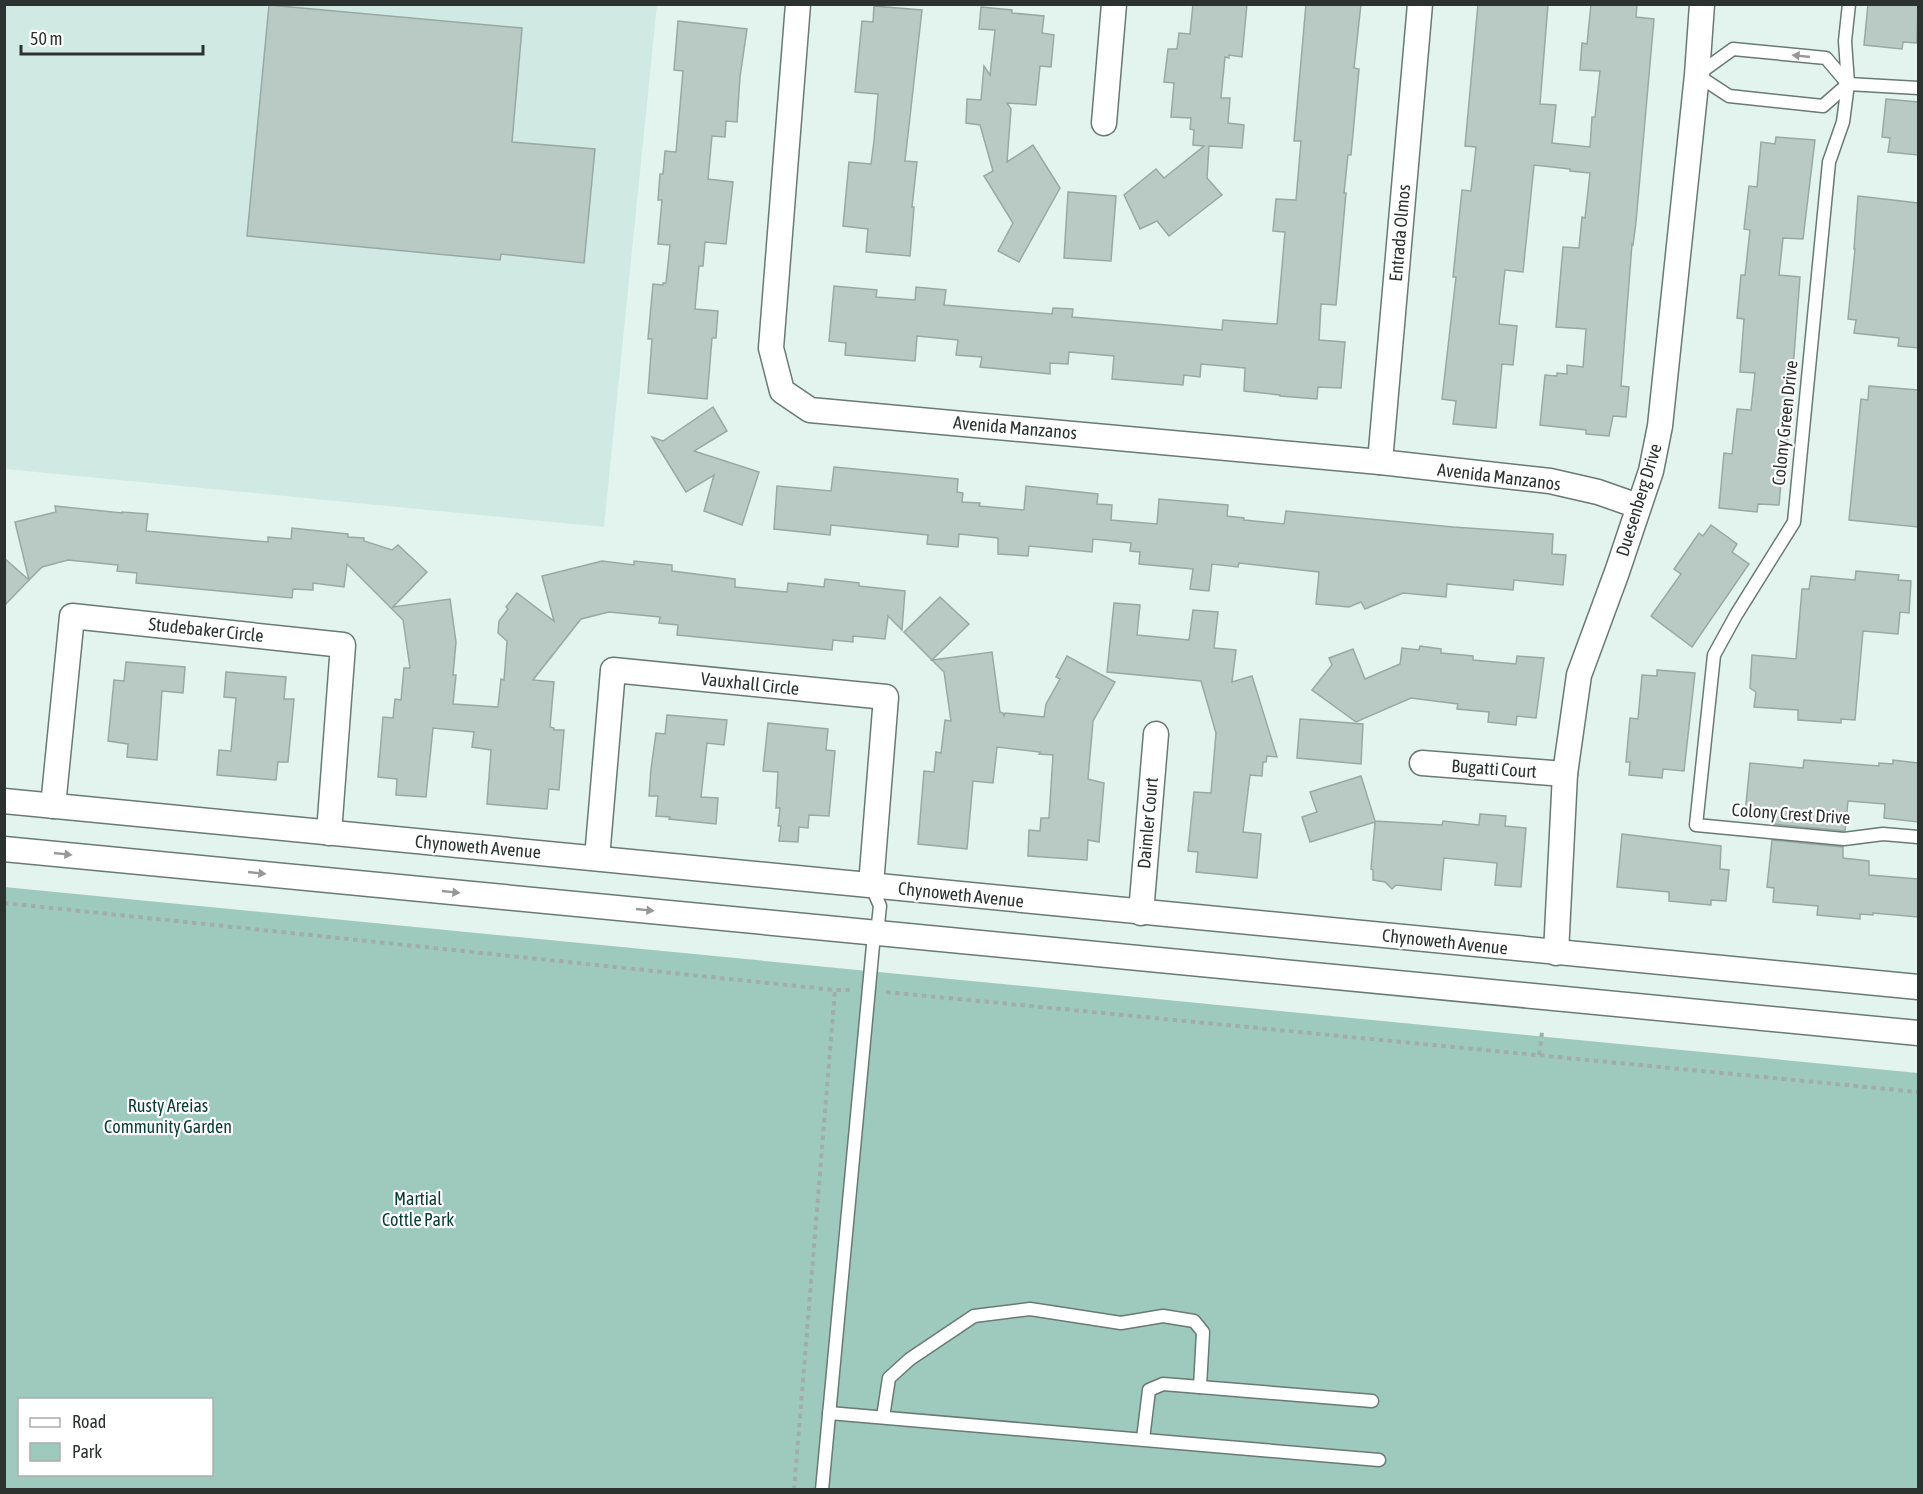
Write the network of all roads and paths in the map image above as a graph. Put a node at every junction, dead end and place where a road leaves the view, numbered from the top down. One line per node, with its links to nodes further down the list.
1 (798, 4): 10 (street, Avenida Manzanos)
2 (1114, 4): 9 (street)
3 (1420, 4): 10 (street, Entrada Olmos)
4 (1702, 4): 6 (street, Duesenberg Drive)
5 (1849, 4): 7 (lane, Colony Green Drive)
6 (1697, 75): 7 (lane); 7 (lane, one-way to 6); 11 (street, Duesenberg Drive)
7 (1848, 84): 8 (lane); 17 (lane, Colony Green Drive)
8 (1918, 88)
9 (1104, 123)
10 (1380, 462): 11 (street, Avenida Manzanos)
11 (1638, 506): 14 (street, Duesenberg Drive)
12 (1156, 734): 24 (street, Daimler Court)
13 (1422, 764): 14 (street, Bugatti Court)
14 (1565, 774): 26 (street, Duesenberg Drive)
15 (4, 801): 16 (street, Chynoweth Avenue)
16 (53, 806): 18 (street, Chynoweth Avenue); 18 (street, Studebaker Circle)
17 (1696, 825): 19 (lane, Colony Crest Drive)
18 (329, 833): 21 (street, Chynoweth Avenue)
19 (1918, 837)
20 (4, 849): 25 (street, one-way to 25)
21 (597, 858): 22 (street, Chynoweth Avenue); 22 (street, Vauxhall Circle)
22 (871, 885): 24 (street, Chynoweth Avenue); 25 (lane)
23 (4, 903): 28 (path)
24 (1141, 913): 26 (street, Chynoweth Avenue)
25 (877, 933): 29 (lane); 31 (street)
26 (1556, 953): 27 (street, Chynoweth Avenue)
27 (1918, 987)
28 (836, 990): 29 (path); 40 (path)
29 (869, 990): 32 (path); 36 (lane)
30 (1542, 1032): 32 (path)
31 (1918, 1033)
32 (1539, 1055): 33 (path)
33 (1918, 1092)
34 (1200, 1387): 35 (lane); 37 (lane); 38 (lane)
35 (1371, 1401)
36 (829, 1413): 37 (lane); 41 (lane)
37 (883, 1417): 38 (lane)
38 (1143, 1439): 39 (lane)
39 (1379, 1460)
40 (794, 1490)
41 (822, 1490)

